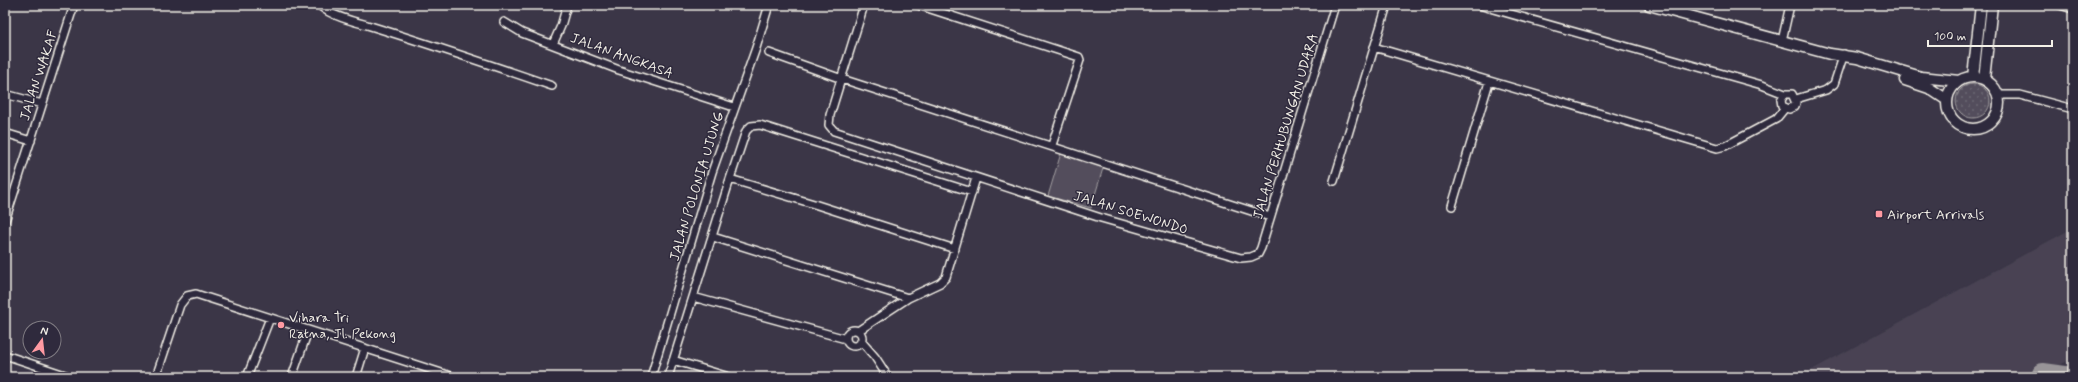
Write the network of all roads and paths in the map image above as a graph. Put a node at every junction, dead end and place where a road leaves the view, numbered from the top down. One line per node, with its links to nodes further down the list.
1 (74, 5): 33 (street, JALAN WAKAF)
2 (320, 5): 27 (street)
3 (567, 5): 18 (street)
4 (769, 5): 34 (street, JALAN POLONIA UJUNG)
5 (864, 5): 23 (street)
6 (918, 5): 39 (street)
7 (1335, 5): 45 (street, JALAN PERHUBUNGAN UDARA)
8 (1386, 5): 19 (street)
9 (1479, 5): 29 (street)
10 (1649, 5): 17 (main road)
11 (1790, 5): 17 (street)
12 (1981, 5): 22 (main road)
13 (1992, 5): 24 (main road)
14 (2060, 5): 15 (street)
15 (2073, 9)
16 (504, 22): 18 (street, JALAN ANGKASA)
17 (1782, 41): 21 (main road)
18 (553, 44): 34 (street, JALAN ANGKASA)
19 (1374, 47): 26 (street); 42 (street)
20 (770, 53): 23 (street)
21 (1844, 57): 25 (main road); 31 (street); 32 (main road)
22 (1973, 77): 24 (main road); 25 (main road)
23 (842, 79): 39 (street); 40 (street, JALAN SOEWONDO)
24 (1984, 79): 30 (main road)
25 (1959, 81): 32 (main road)
26 (1489, 82): 35 (street); 44 (street)
27 (552, 86)
28 (5, 94): 33 (street)
29 (1785, 94): 31 (street); 35 (street)
30 (1998, 95): 32 (main road); 36 (street)
31 (1796, 100): 35 (street)
32 (1947, 100)
33 (42, 104): 38 (street, JALAN WAKAF)
34 (734, 107): 67 (street, JALAN POLONIA UJUNG)
35 (1785, 108)
36 (2073, 109)
37 (5, 133): 38 (street)
38 (31, 141): 46 (street, JALAN WAKAF)
39 (1052, 145): 45 (street)
40 (976, 178): 43 (street); 49 (street, JALAN SOEWONDO)
41 (730, 179): 43 (street); 47 (street); 48 (street)
42 (1334, 181)
43 (972, 192): 48 (street)
44 (1452, 206)
45 (1270, 217): 49 (street, JALAN PERHUBUNGAN UDARA)
46 (5, 221)
47 (713, 237): 50 (street); 51 (street)
48 (955, 249): 51 (street)
49 (1258, 254)
50 (693, 297): 55 (street); 59 (street)
51 (908, 298): 54 (street)
52 (270, 318): 53 (street); 62 (street); 63 (street)
53 (308, 331): 57 (street); 64 (street)
54 (858, 331): 55 (street); 56 (street)
55 (846, 339): 56 (street)
56 (861, 341): 70 (street)
57 (365, 348): 60 (street); 65 (street)
58 (5, 355): 61 (street)
59 (673, 360): 68 (street); 69 (street)
60 (436, 374): 66 (street)
61 (71, 377)
62 (156, 377)
63 (247, 377)
64 (292, 377)
65 (356, 377)
66 (454, 377)
67 (651, 377)
68 (668, 377)
69 (729, 377)
70 (888, 377)

